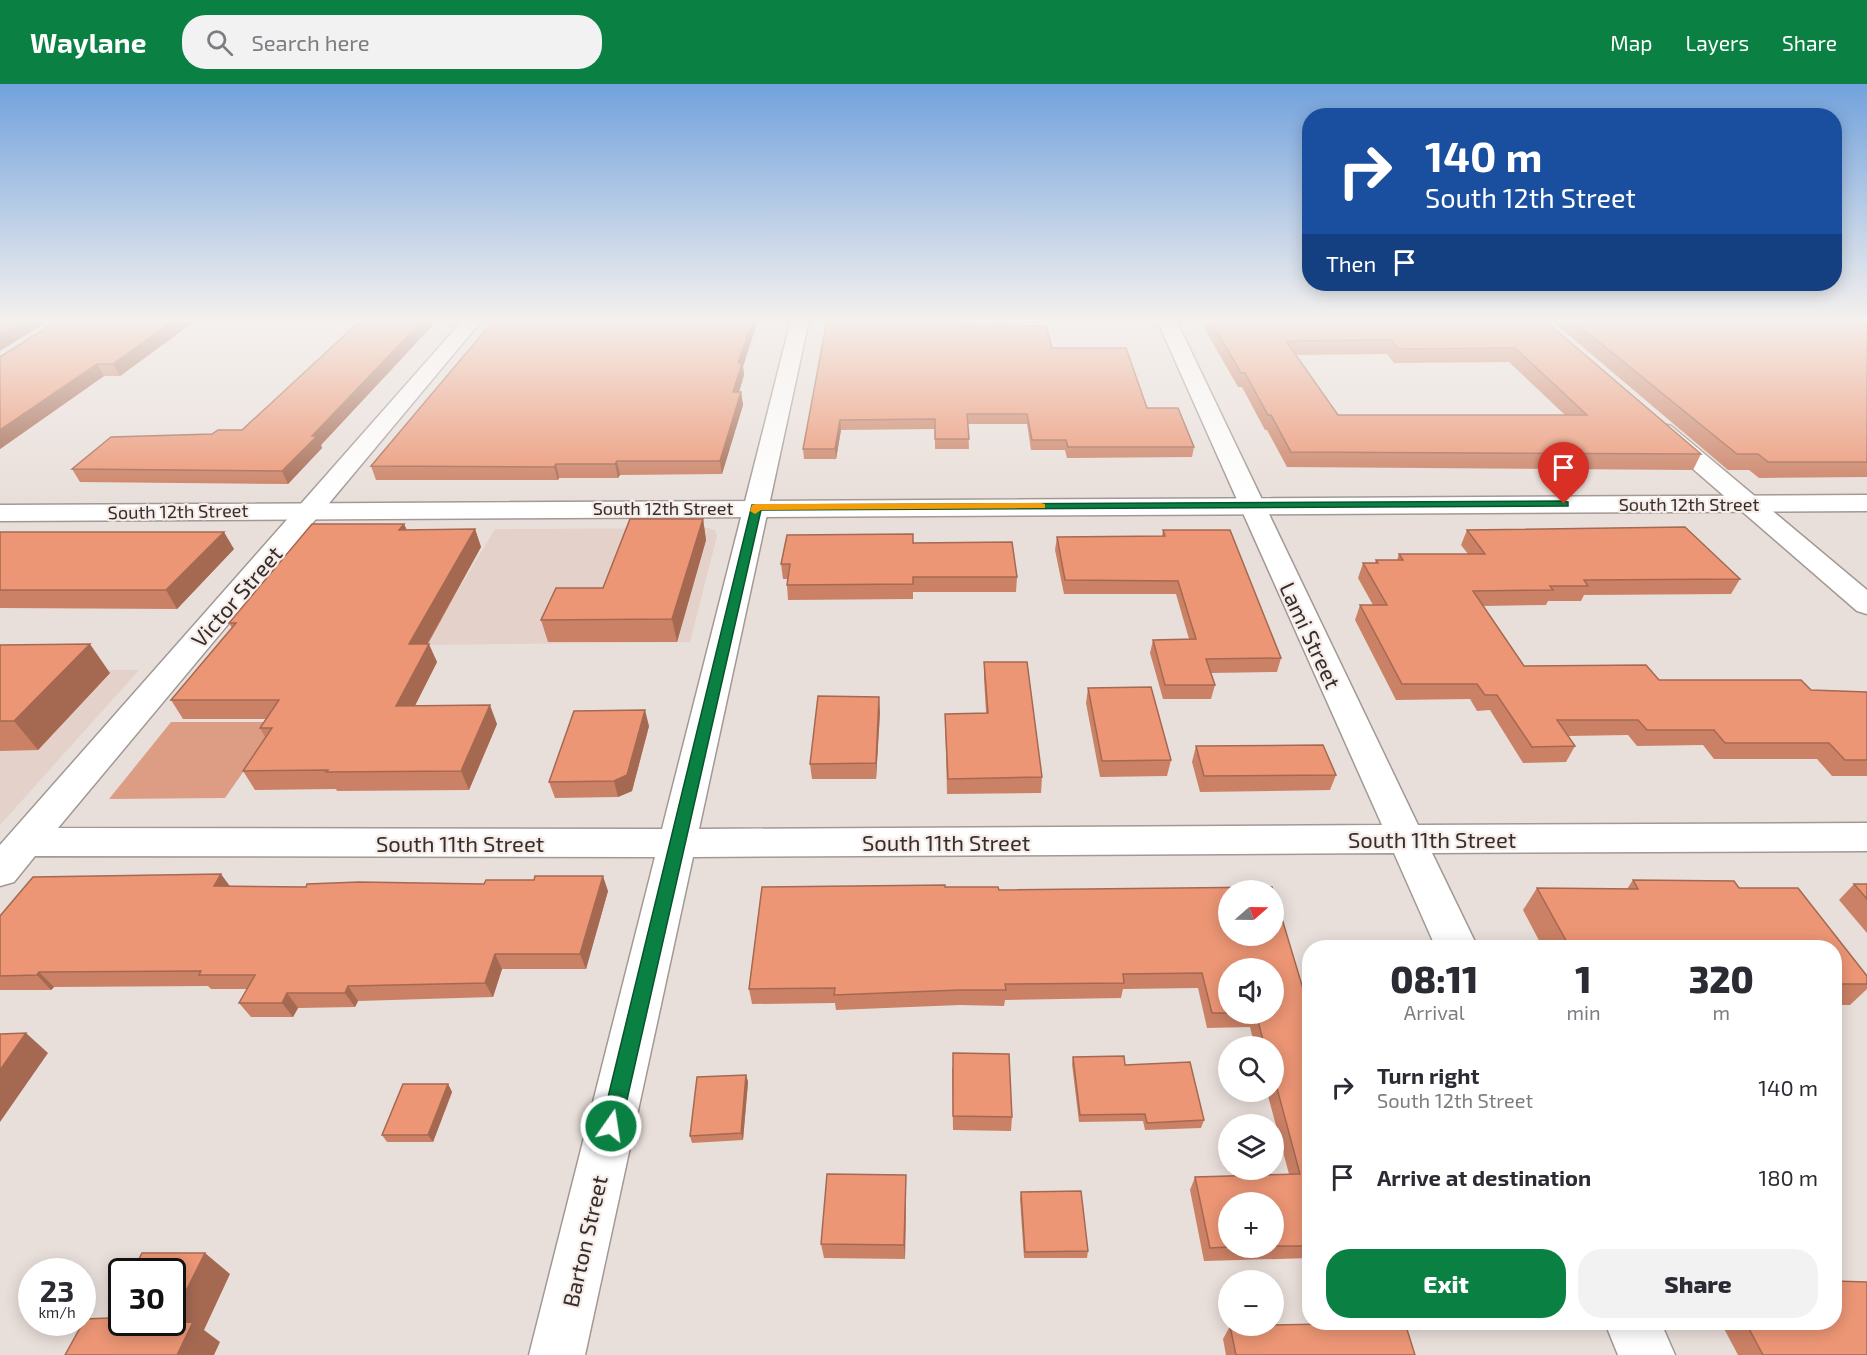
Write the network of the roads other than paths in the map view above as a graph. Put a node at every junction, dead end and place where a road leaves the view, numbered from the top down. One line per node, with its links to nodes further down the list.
1 (422, 379): 9 (street, Victor Street)
2 (786, 379): 8 (street, Barton Street)
3 (1193, 379): 7 (street, Lami Street)
4 (1643, 414): 6 (street)
5 (1867, 503): 6 (street, South 12th Street)
6 (1748, 504): 7 (street, South 12th Street); 11 (street)
7 (1251, 506): 8 (street, South 12th Street); 13 (street, Lami Street)
8 (756, 507): 9 (street, South 12th Street); 15 (street, Barton Street)
9 (311, 510): 10 (street, South 12th Street); 14 (street, Victor Street)
10 (0, 513)
11 (1867, 605)
12 (1867, 837): 13 (street, South 11th Street)
13 (1406, 839): 15 (street, South 11th Street); 17 (street, Lami Street)
14 (24, 842): 15 (street, South 11th Street); 16 (street, Victor Street)
15 (678, 843): 19 (street, Barton Street)
16 (0, 871)
17 (1453, 940)
18 (1635, 1330): 20 (street)
19 (557, 1355)
20 (1647, 1355)

